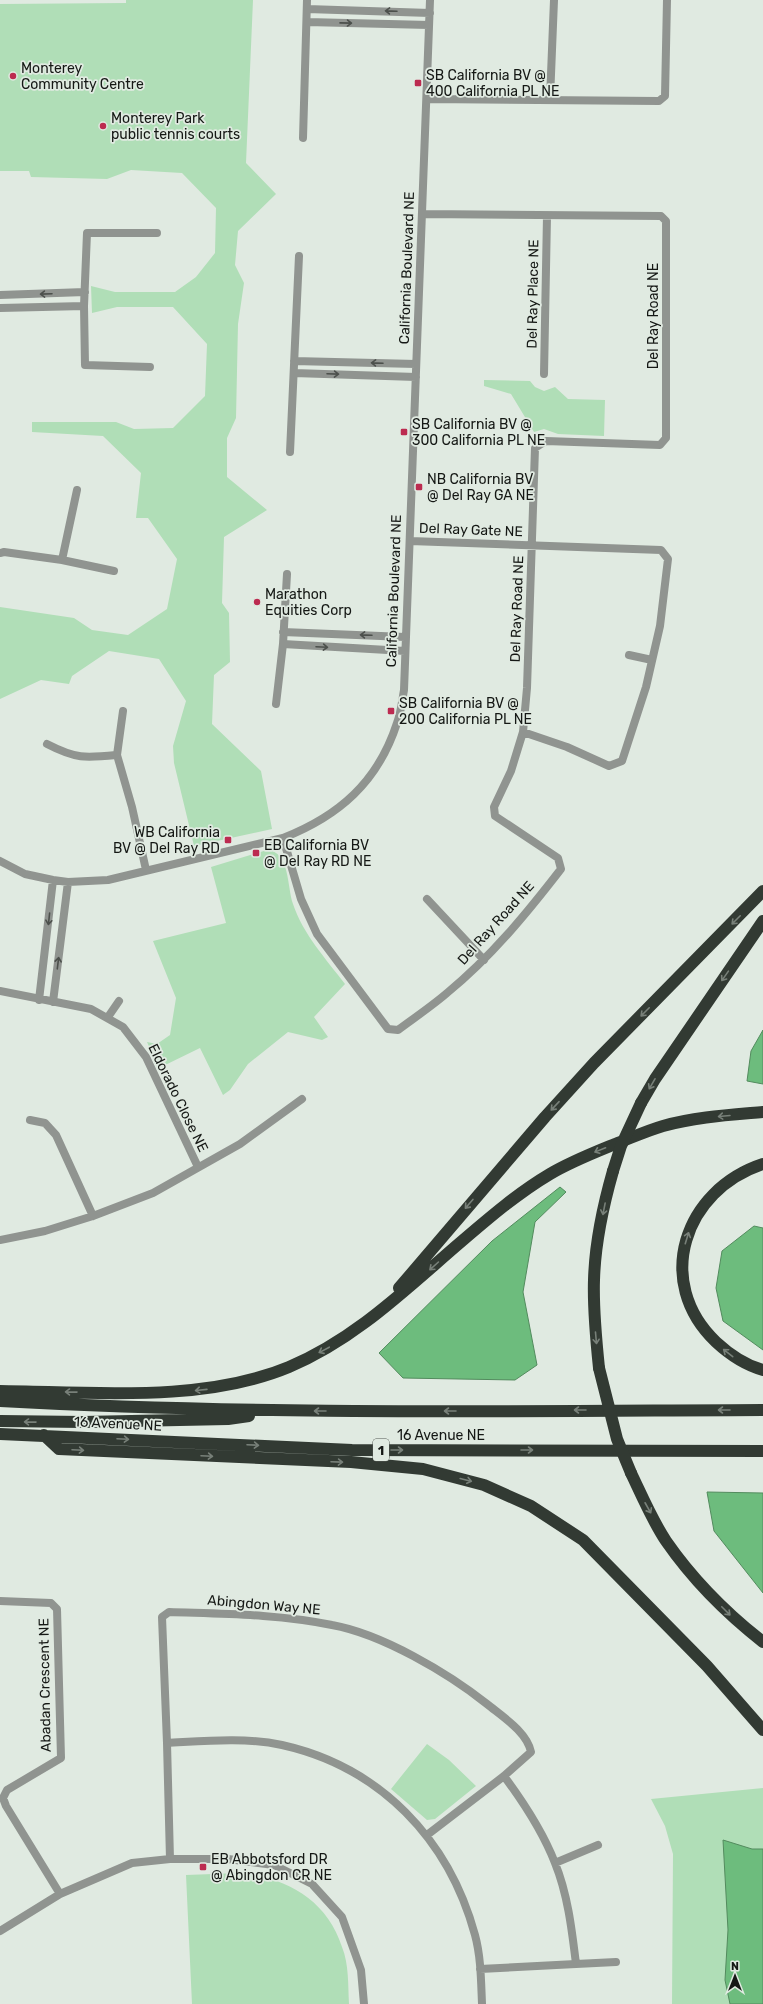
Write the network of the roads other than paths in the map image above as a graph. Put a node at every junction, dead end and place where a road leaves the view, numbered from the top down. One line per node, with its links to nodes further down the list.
1 (430, 0): 5 (street, California Boulevard NE)
2 (554, 0): 9 (street)
3 (667, 0): 9 (street)
4 (307, 4): 5 (street, one-way to 4); 6 (street)
5 (430, 13): 7 (street, California Boulevard NE)
6 (307, 22): 7 (street, one-way to 7); 10 (street)
7 (429, 25): 8 (street, California Boulevard NE)
8 (428, 99): 9 (street); 11 (street, California Boulevard NE)
9 (550, 100)
10 (303, 138)
11 (422, 214): 12 (street, Del Ray Road NE); 20 (street, California Boulevard NE)
12 (547, 216): 23 (street, Del Ray Place NE); 28 (street, Del Ray Road NE)
13 (157, 233): 15 (street)
14 (299, 256): 19 (street)
15 (85, 292): 16 (street, one-way to 16); 17 (street)
16 (0, 295)
17 (84, 306): 18 (street); 21 (street)
18 (0, 308)
19 (294, 360): 20 (street, one-way to 19); 22 (street)
20 (416, 364): 24 (street, California Boulevard NE)
21 (150, 367)
22 (294, 373): 24 (street, one-way to 24); 25 (street)
23 (544, 374)
24 (416, 377): 27 (street, California Boulevard NE)
25 (290, 452)
26 (77, 490): 30 (street)
27 (410, 541): 28 (street, Del Ray Gate NE); 34 (street, California Boulevard NE)
28 (532, 545): 38 (street, Del Ray Gate NE); 41 (street, Del Ray Road NE)
29 (1, 551): 30 (street)
30 (62, 560): 31 (street)
31 (114, 571)
32 (287, 574): 33 (street)
33 (283, 632): 34 (street, one-way to 33); 35 (street)
34 (405, 637): 36 (street, California Boulevard NE)
35 (283, 644): 36 (street, one-way to 36); 39 (street)
36 (405, 652): 44 (street, California Boulevard NE)
37 (629, 656): 38 (street)
38 (652, 660): 41 (street)
39 (276, 704)
40 (123, 711): 43 (street)
41 (523, 732): 52 (street, Del Ray Road NE)
42 (47, 744): 43 (street)
43 (117, 754): 46 (street)
44 (283, 838): 46 (street, California Boulevard NE); 52 (street, Del Ray Road NE)
45 (0, 861): 47 (street, California Boulevard NE)
46 (146, 870): 48 (street, California Boulevard NE)
47 (53, 880): 48 (street, California Boulevard NE); 54 (street, one-way to 54)
48 (68, 882): 56 (street, one-way to 48)
49 (763, 891): 65 (highway, one-way to 65)
50 (427, 899): 52 (street)
51 (763, 921): 76 (highway, one-way to 76, bridge)
52 (484, 960)
53 (0, 991): 54 (street, Eldorado Close NE)
54 (39, 1000): 56 (street, Eldorado Close NE)
55 (119, 1001): 57 (street)
56 (53, 1002): 57 (street, Eldorado Close NE)
57 (108, 1017): 62 (street, Eldorado Close NE)
58 (302, 1099): 62 (street)
59 (763, 1112): 65 (highway, one-way to 65)
60 (30, 1120): 63 (street)
61 (763, 1164): 66 (highway, one-way to 61)
62 (198, 1168): 63 (street, Eldorado Close NE)
63 (93, 1216): 64 (street, Eldorado Close NE)
64 (0, 1240)
65 (357, 1329): 67 (highway, one-way to 67)
66 (763, 1370)
67 (0, 1391)
68 (0, 1401): 70 (highway, 16 Avenue NE)
69 (763, 1410): 70 (highway, 16 Avenue NE, one-way to 70)
70 (292, 1411): 71 (highway, one-way to 71)
71 (0, 1421)
72 (0, 1434): 73 (highway, 16 Avenue NE / 1)
73 (44, 1436): 74 (highway, 16 Avenue NE / 1, one-way to 74); 77 (highway, one-way to 77)
74 (763, 1451)
75 (0, 1601): 84 (street, Abadan Crescent NE)
76 (763, 1642)
77 (763, 1730)
78 (167, 1743): 79 (street, Abingdon Way NE); 80 (street); 82 (street)
79 (504, 1776): 80 (street, Abingdon Way NE); 83 (street)
80 (427, 1835): 88 (street)
81 (598, 1845): 83 (street)
82 (170, 1859): 84 (street); 89 (street)
83 (556, 1863): 87 (street)
84 (60, 1894): 85 (street)
85 (0, 1931)
86 (616, 1962): 87 (street)
87 (576, 1964): 88 (street)
88 (480, 1969): 90 (street)
89 (364, 2004)
90 (482, 2004)

